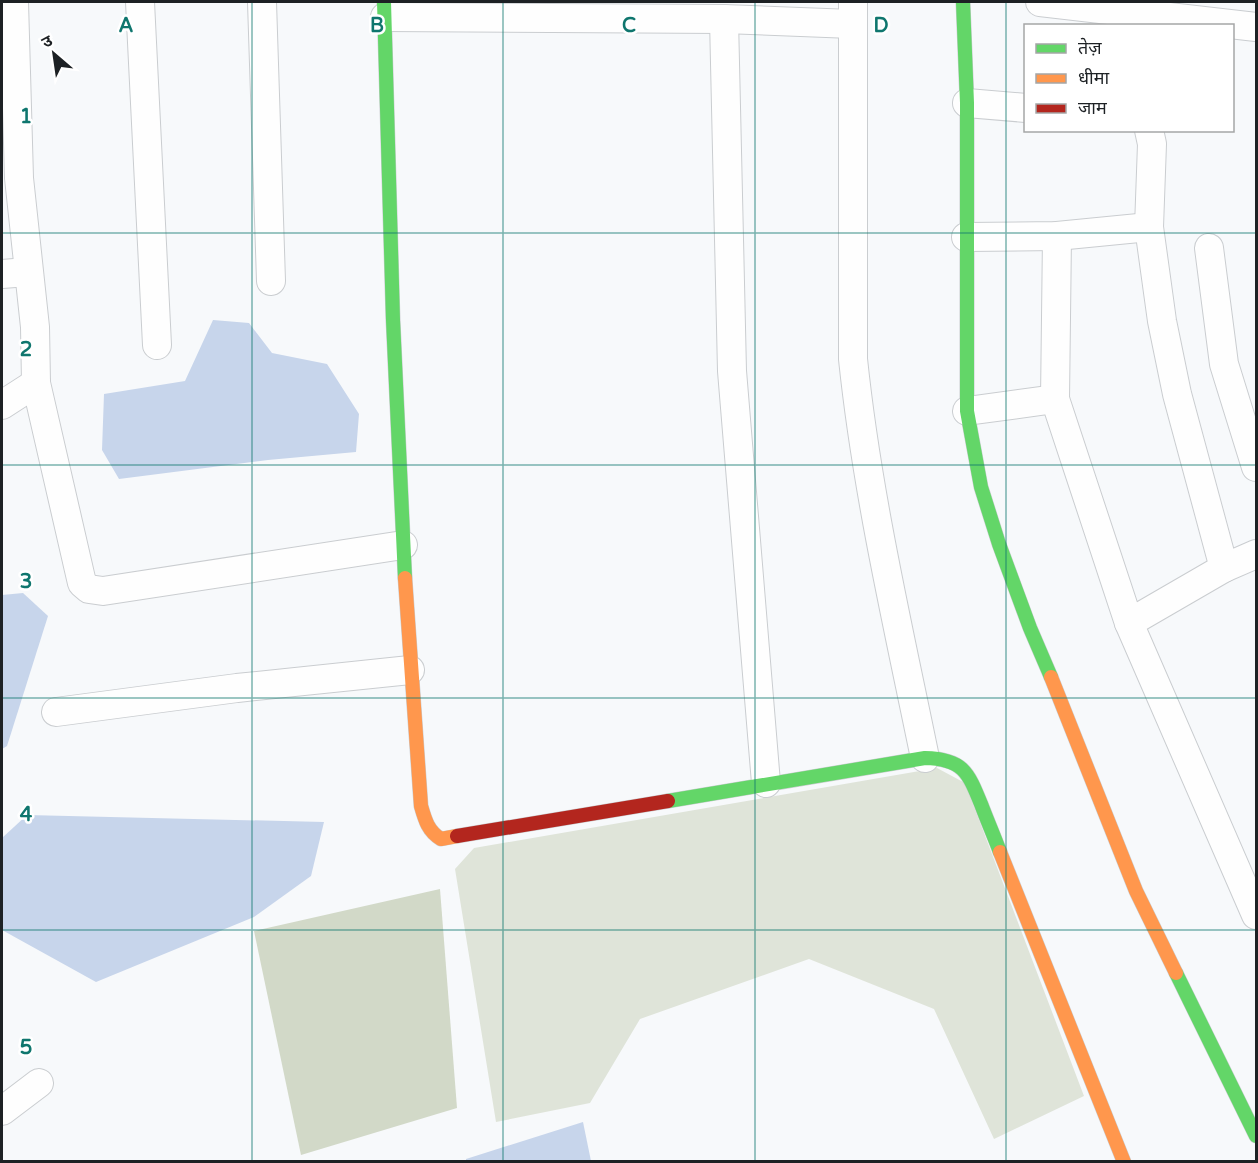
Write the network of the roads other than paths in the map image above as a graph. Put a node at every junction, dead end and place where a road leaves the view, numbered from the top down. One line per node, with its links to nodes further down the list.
1 (14, 2): 19 (street)
2 (140, 2): 21 (street)
3 (262, 2): 20 (street)
4 (963, 2): 12 (street)
5 (1040, 2): 9 (street)
6 (385, 9): 8 (street); 27 (street)
7 (853, 13): 8 (street); 33 (street)
8 (724, 19): 34 (street)
9 (1231, 24)
10 (1234, 24): 11 (street)
11 (1257, 27)
12 (967, 103): 13 (street); 17 (street)
13 (1024, 108)
14 (1149, 132): 15 (street)
15 (1149, 227): 16 (street); 29 (street)
16 (1058, 236): 17 (street); 23 (street)
17 (966, 237): 25 (street)
18 (1209, 248): 26 (street)
19 (15, 273): 22 (street)
20 (271, 281)
21 (157, 345)
22 (36, 382): 24 (street); 27 (street)
23 (1055, 399): 25 (street); 30 (street)
24 (2, 405)
25 (967, 411): 38 (street)
26 (1257, 467)
27 (403, 545): 31 (street)
28 (1257, 555): 29 (street)
29 (1224, 568): 30 (street)
30 (1129, 623): 35 (street)
31 (410, 670): 32 (street); 34 (street)
32 (56, 712)
33 (926, 758): 34 (street); 39 (street)
34 (766, 783)
35 (1257, 915)
36 (39, 1083): 37 (street)
37 (2, 1111)
38 (1257, 1136)
39 (1124, 1161)

